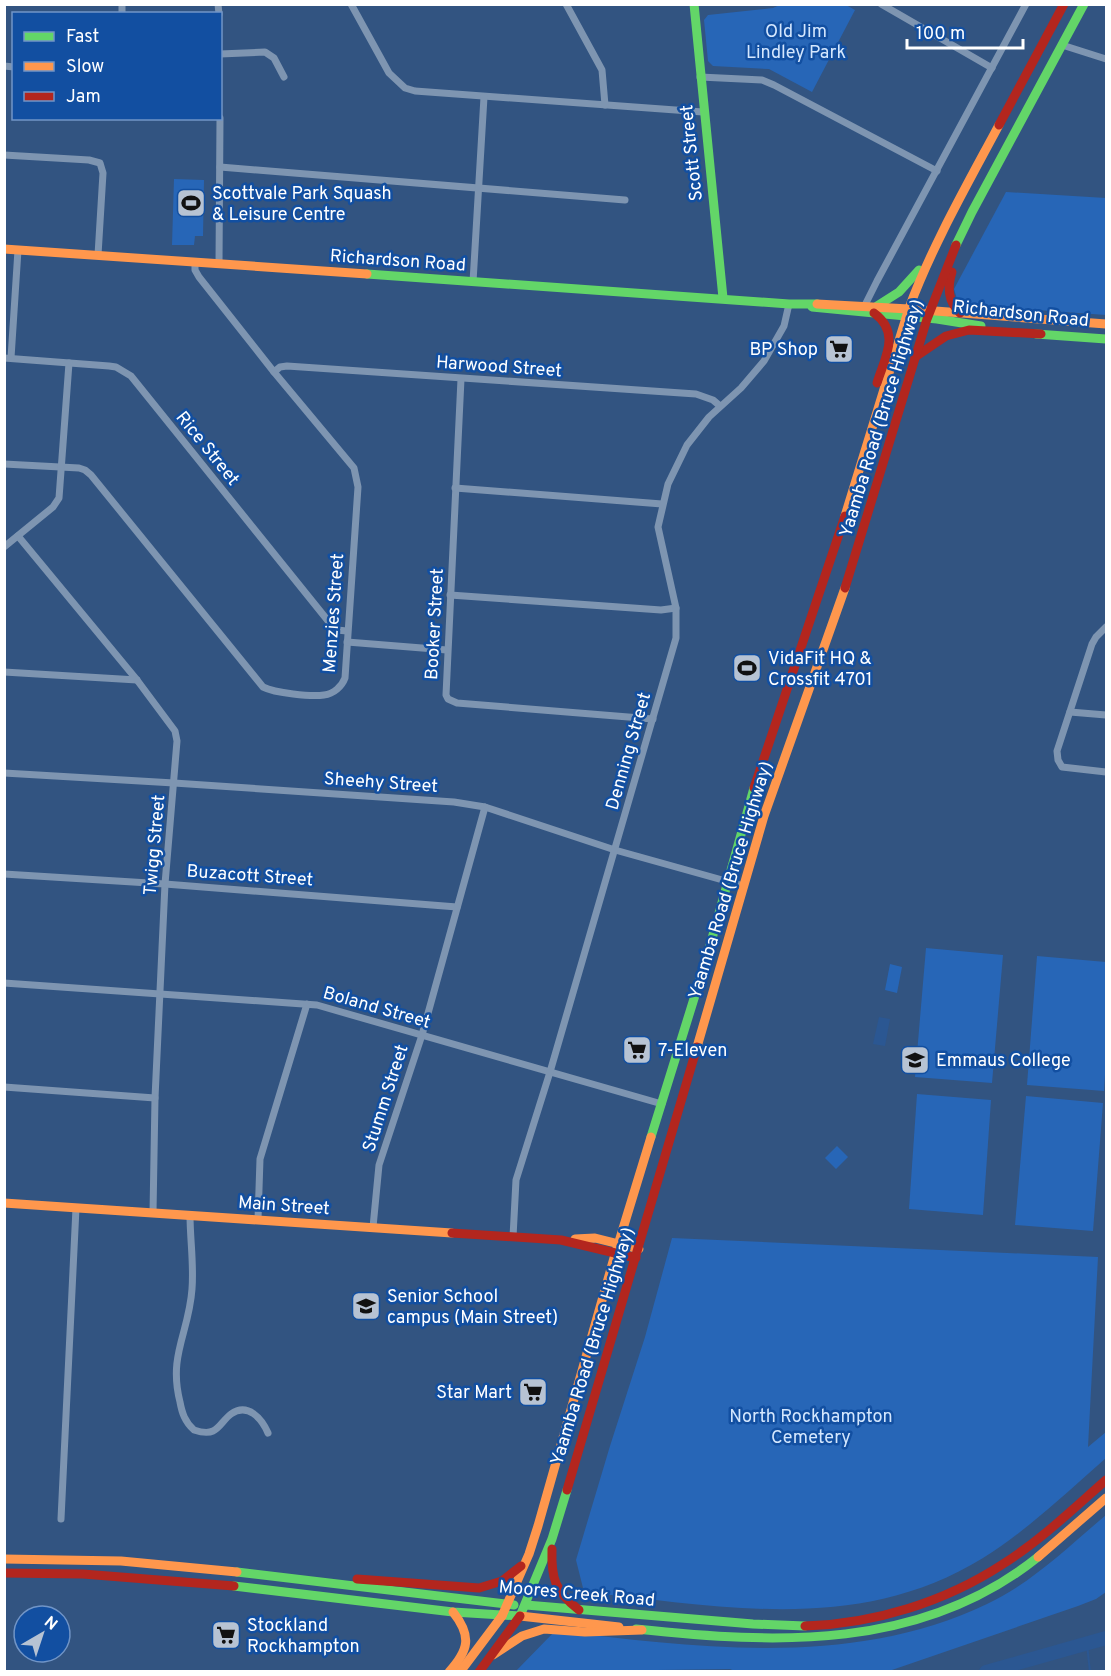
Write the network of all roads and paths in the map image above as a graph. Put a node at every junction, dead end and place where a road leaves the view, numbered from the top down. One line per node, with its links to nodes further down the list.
1 (351, 4): 14 (street)
2 (566, 4): 15 (street)
3 (694, 4): 13 (main road, Scott Street)
4 (881, 4): 11 (street)
5 (1026, 4): 11 (street)
6 (1064, 4): 27 (main road, Yaamba Road (Bruce Highway))
7 (1084, 4): 8 (main road, Yaamba Road (Bruce Highway))
8 (1062, 45): 10 (street); 23 (main road, Yaamba Road (Bruce Highway))
9 (222, 54): 12 (street)
10 (1107, 59)
11 (992, 68): 20 (street)
12 (284, 77)
13 (700, 77): 16 (main road, Scott Street); 20 (street)
14 (484, 97): 15 (street); 21 (street)
15 (605, 105): 16 (street)
16 (703, 112): 31 (main road, Scott Street)
17 (220, 120): 19 (street)
18 (4, 155): 26 (street)
19 (219, 166): 21 (street); 29 (street)
20 (937, 171): 33 (street)
21 (478, 189): 22 (street); 30 (street)
22 (625, 200)
23 (972, 212): 35 (main road); 36 (main road, Yaamba Road (Bruce Highway))
24 (4, 249): 25 (main road, Richardson Road)
25 (18, 250): 26 (main road, Richardson Road); 41 (street)
26 (98, 255): 28 (main road, Richardson Road)
27 (930, 257): 33 (main road); 34 (main road, Yaamba Road (Bruce Highway))
28 (195, 262): 29 (main road, Richardson Road); 43 (street, Menzies Street)
29 (219, 264): 30 (main road, Richardson Road)
30 (472, 282): 31 (main road, Richardson Road)
31 (723, 298): 32 (main road, Richardson Road)
32 (789, 304): 33 (main road, Richardson Road); 45 (street, Denning Street)
33 (870, 309): 34 (main road, Richardson Road); 46 (main road)
34 (908, 312): 36 (main road, Richardson Road); 46 (main road, Yaamba Road (Bruce Highway))
35 (960, 313): 36 (main road, Richardson Road); 37 (main road, Richardson Road)
36 (929, 314): 38 (main road, Richardson Road); 40 (main road, Yaamba Road (Bruce Highway))
37 (1107, 324)
38 (1041, 334): 39 (main road, Richardson Road); 40 (main road)
39 (1107, 339)
40 (915, 357): 72 (main road, Yaamba Road (Bruce Highway))
41 (8, 358): 42 (street, Rice Street)
42 (69, 363): 48 (street); 56 (street, Rice Street)
43 (274, 372): 44 (street, Harwood Street); 56 (street, Menzies Street)
44 (461, 379): 45 (street, Harwood Street); 49 (street, Booker Street)
45 (720, 406): 50 (street, Denning Street)
46 (874, 418): 70 (main road, Yaamba Road (Bruce Highway))
47 (4, 464): 48 (street, Menzies Street)
48 (62, 468): 51 (street); 57 (street, Menzies Street)
49 (455, 488): 50 (street); 53 (street, Booker Street)
50 (662, 504): 54 (street, Denning Street)
51 (18, 536): 52 (street); 60 (street, Twigg Street)
52 (4, 547)
53 (450, 595): 54 (street); 58 (street, Booker Street)
54 (676, 608): 63 (street, Denning Street)
55 (1107, 627): 61 (street)
56 (347, 631): 57 (street, Menzies Street)
57 (347, 642): 58 (street)
58 (447, 650): 63 (street, Booker Street)
59 (4, 672): 60 (street)
60 (137, 680): 66 (street, Twigg Street)
61 (1070, 712): 62 (street); 64 (street)
62 (1107, 715)
63 (653, 718): 68 (street, Denning Street)
64 (1107, 772)
65 (4, 774): 66 (street, Sheehy Street)
66 (174, 783): 67 (street, Sheehy Street); 71 (street, Twigg Street)
67 (485, 807): 68 (street, Sheehy Street); 73 (street, Stumm Street)
68 (615, 850): 70 (street, Sheehy Street); 78 (street, Denning Street)
69 (4, 874): 71 (street, Buzacott Street)
70 (726, 881): 72 (street, Sheehy Street); 81 (main road, Yaamba Road (Bruce Highway))
71 (165, 884): 73 (street, Buzacott Street); 75 (street, Twigg Street)
72 (744, 886): 92 (main road, Yaamba Road (Bruce Highway))
73 (457, 907): 77 (street, Stumm Street)
74 (4, 983): 75 (street, Boland Street)
75 (160, 994): 76 (street, Boland Street); 80 (street, Twigg Street)
76 (307, 1004): 77 (street, Boland Street); 86 (street)
77 (422, 1035): 78 (street, Boland Street); 87 (street, Stumm Street)
78 (550, 1072): 81 (street, Boland Street); 88 (street, Denning Street)
79 (4, 1087): 80 (street)
80 (154, 1098): 84 (street, Twigg Street)
81 (662, 1104): 90 (main road, Yaamba Road (Bruce Highway))
82 (4, 1203): 83 (main road, Main Street)
83 (76, 1208): 84 (main road, Main Street); 96 (street)
84 (153, 1213): 85 (main road, Main Street)
85 (190, 1215): 86 (main road, Main Street); 93 (street)
86 (258, 1220): 87 (main road, Main Street)
87 (373, 1227): 88 (main road, Main Street)
88 (513, 1237): 89 (main road, Main Street)
89 (561, 1240): 90 (main road); 91 (main road)
90 (619, 1243): 91 (main road, Yaamba Road (Bruce Highway)); 92 (main road)
91 (616, 1253): 92 (main road); 98 (main road, Yaamba Road (Bruce Highway))
92 (638, 1253): 97 (main road, Yaamba Road (Bruce Highway))
93 (268, 1433)
94 (1107, 1480): 104 (main road, Moores Creek Road)
95 (1107, 1498): 108 (main road, Moores Creek Road)
96 (61, 1519)
97 (552, 1539): 103 (main road, Yaamba Road (Bruce Highway)); 104 (main road)
98 (529, 1554): 101 (main road); 102 (main road, Yaamba Road (Bruce Highway))
99 (4, 1559): 101 (main road, Moores Creek Road)
100 (4, 1573): 105 (main road, Moores Creek Road)
101 (254, 1574): 102 (main road, Moores Creek Road)
102 (508, 1604): 103 (main road, Moores Creek Road); 106 (main road, Yaamba Road (Bruce Highway))
103 (526, 1605): 104 (main road, Moores Creek Road); 107 (main road, Yaamba Road (Bruce Highway))
104 (579, 1610)
105 (453, 1612): 106 (main road, Moores Creek Road); 110 (main road)
106 (502, 1616): 107 (main road, Moores Creek Road); 111 (main road, Yaamba Road (Bruce Highway))
107 (520, 1616): 108 (main road, Moores Creek Road); 109 (main road, Yaamba Road (Bruce Highway))
108 (642, 1630): 109 (main road)
109 (493, 1655): 112 (main road)
110 (448, 1671)
111 (460, 1671)
112 (479, 1671)

